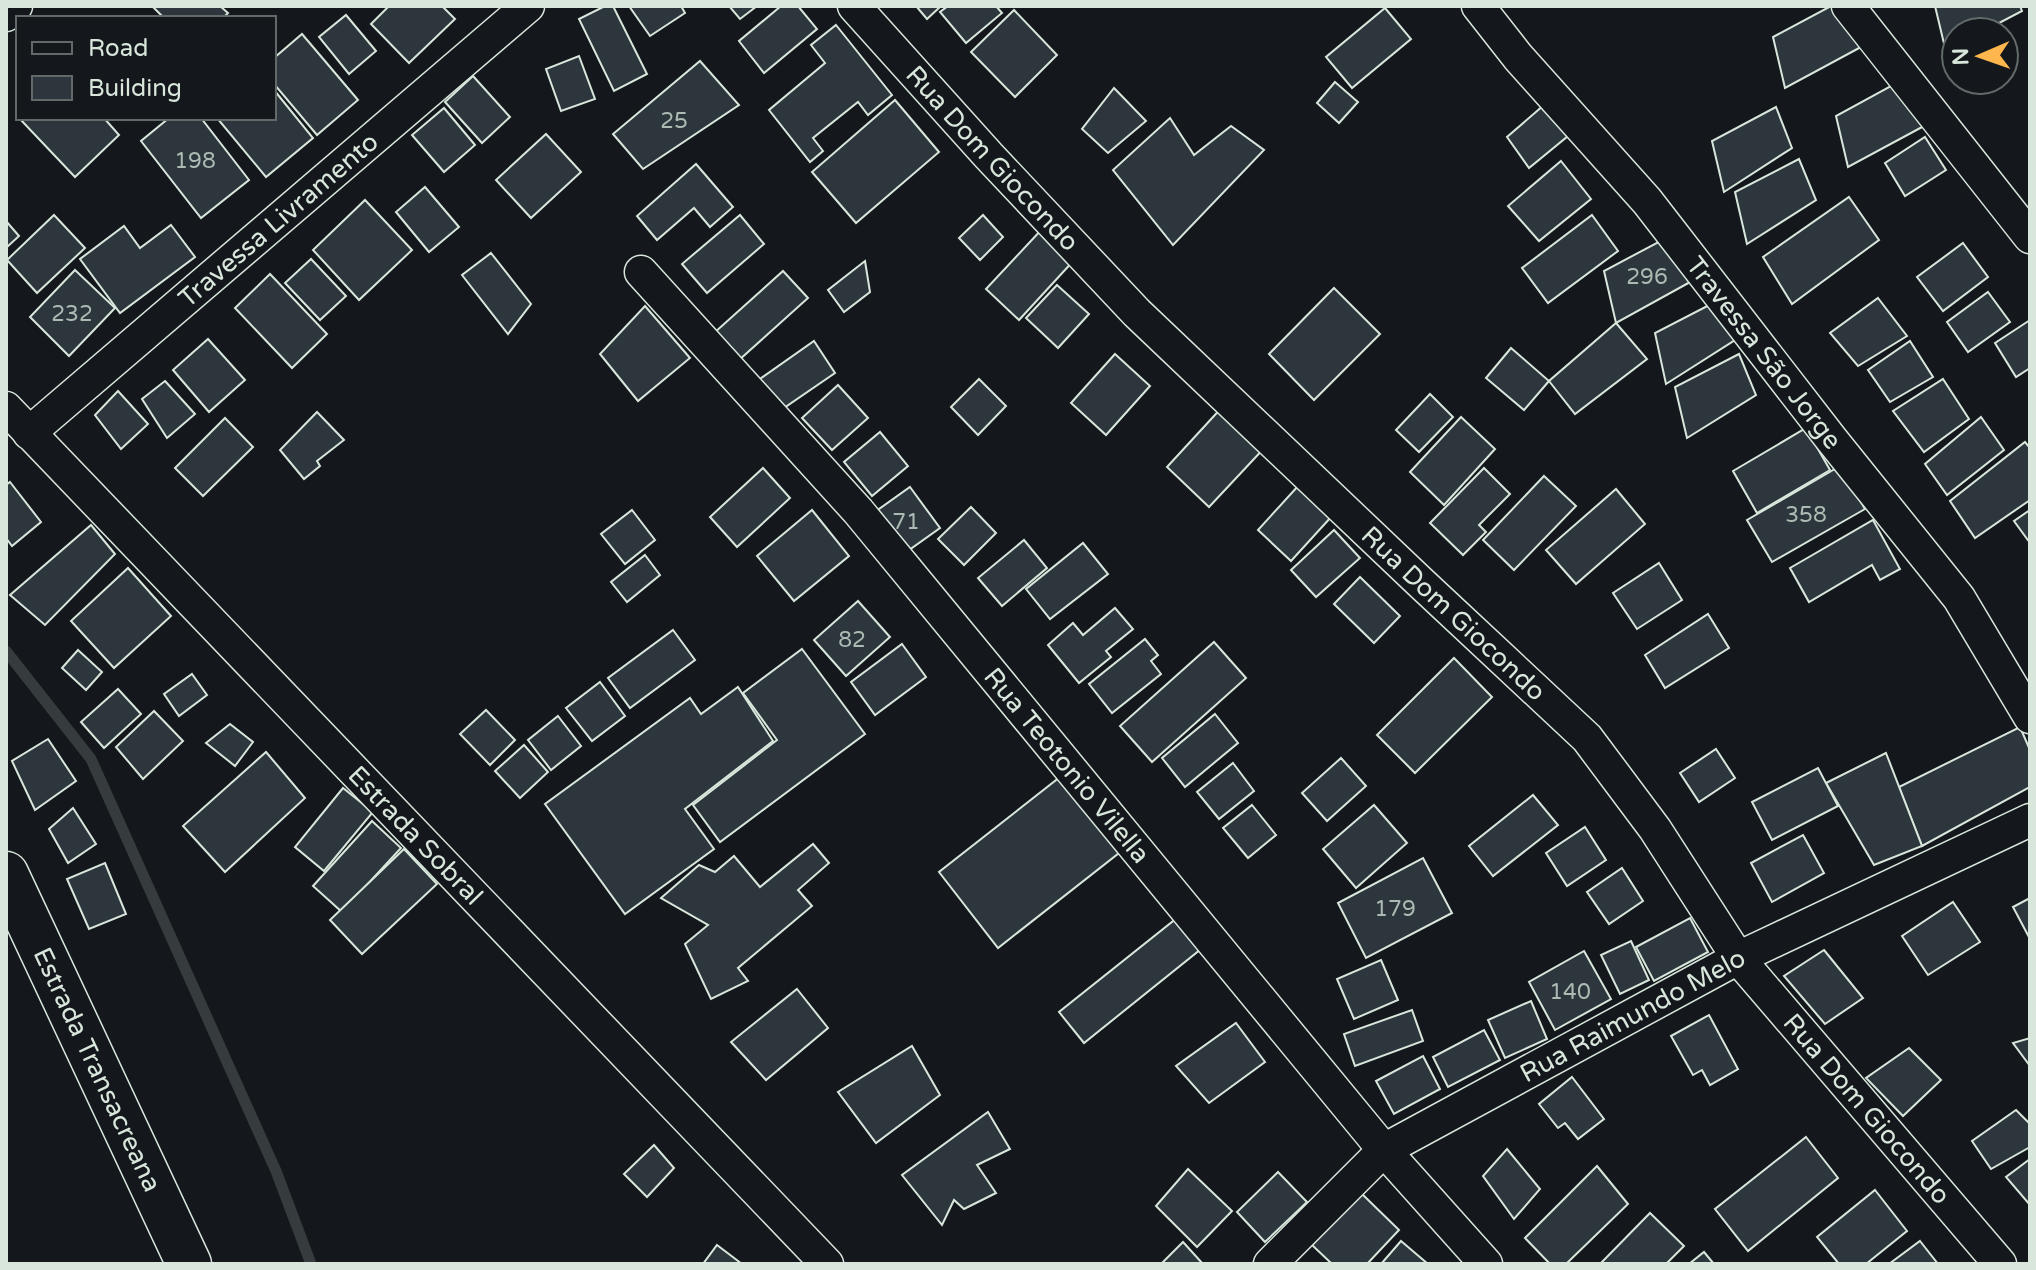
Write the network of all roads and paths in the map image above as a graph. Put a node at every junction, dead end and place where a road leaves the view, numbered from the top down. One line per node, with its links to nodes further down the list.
1 (16, 6): 6 (street)
2 (528, 6): 10 (street, Travessa Livramento)
3 (854, 6): 14 (street, Rua Dom Giocondo)
4 (1478, 6): 11 (street, Travessa São Jorge)
5 (1848, 6): 7 (street)
6 (6, 15)
7 (2030, 237)
8 (641, 272): 15 (street, Rua Teotonio Vilella)
9 (6, 408): 10 (street, Estrada Sobral)
10 (29, 433): 17 (street, Estrada Sobral)
11 (2030, 717)
12 (2030, 820): 14 (street, Rua Raimundo Melo)
13 (6, 874): 16 (street, Estrada Transacreana)
14 (1738, 958): 15 (street, Rua Raimundo Melo); 20 (street, Rua Dom Giocondo)
15 (1384, 1150): 18 (street, Rua Raimundo Melo); 19 (street, Rua Teotonio Vilella)
16 (189, 1264)
17 (827, 1264)
18 (1270, 1264)
19 (1486, 1264)
20 (2000, 1264)

